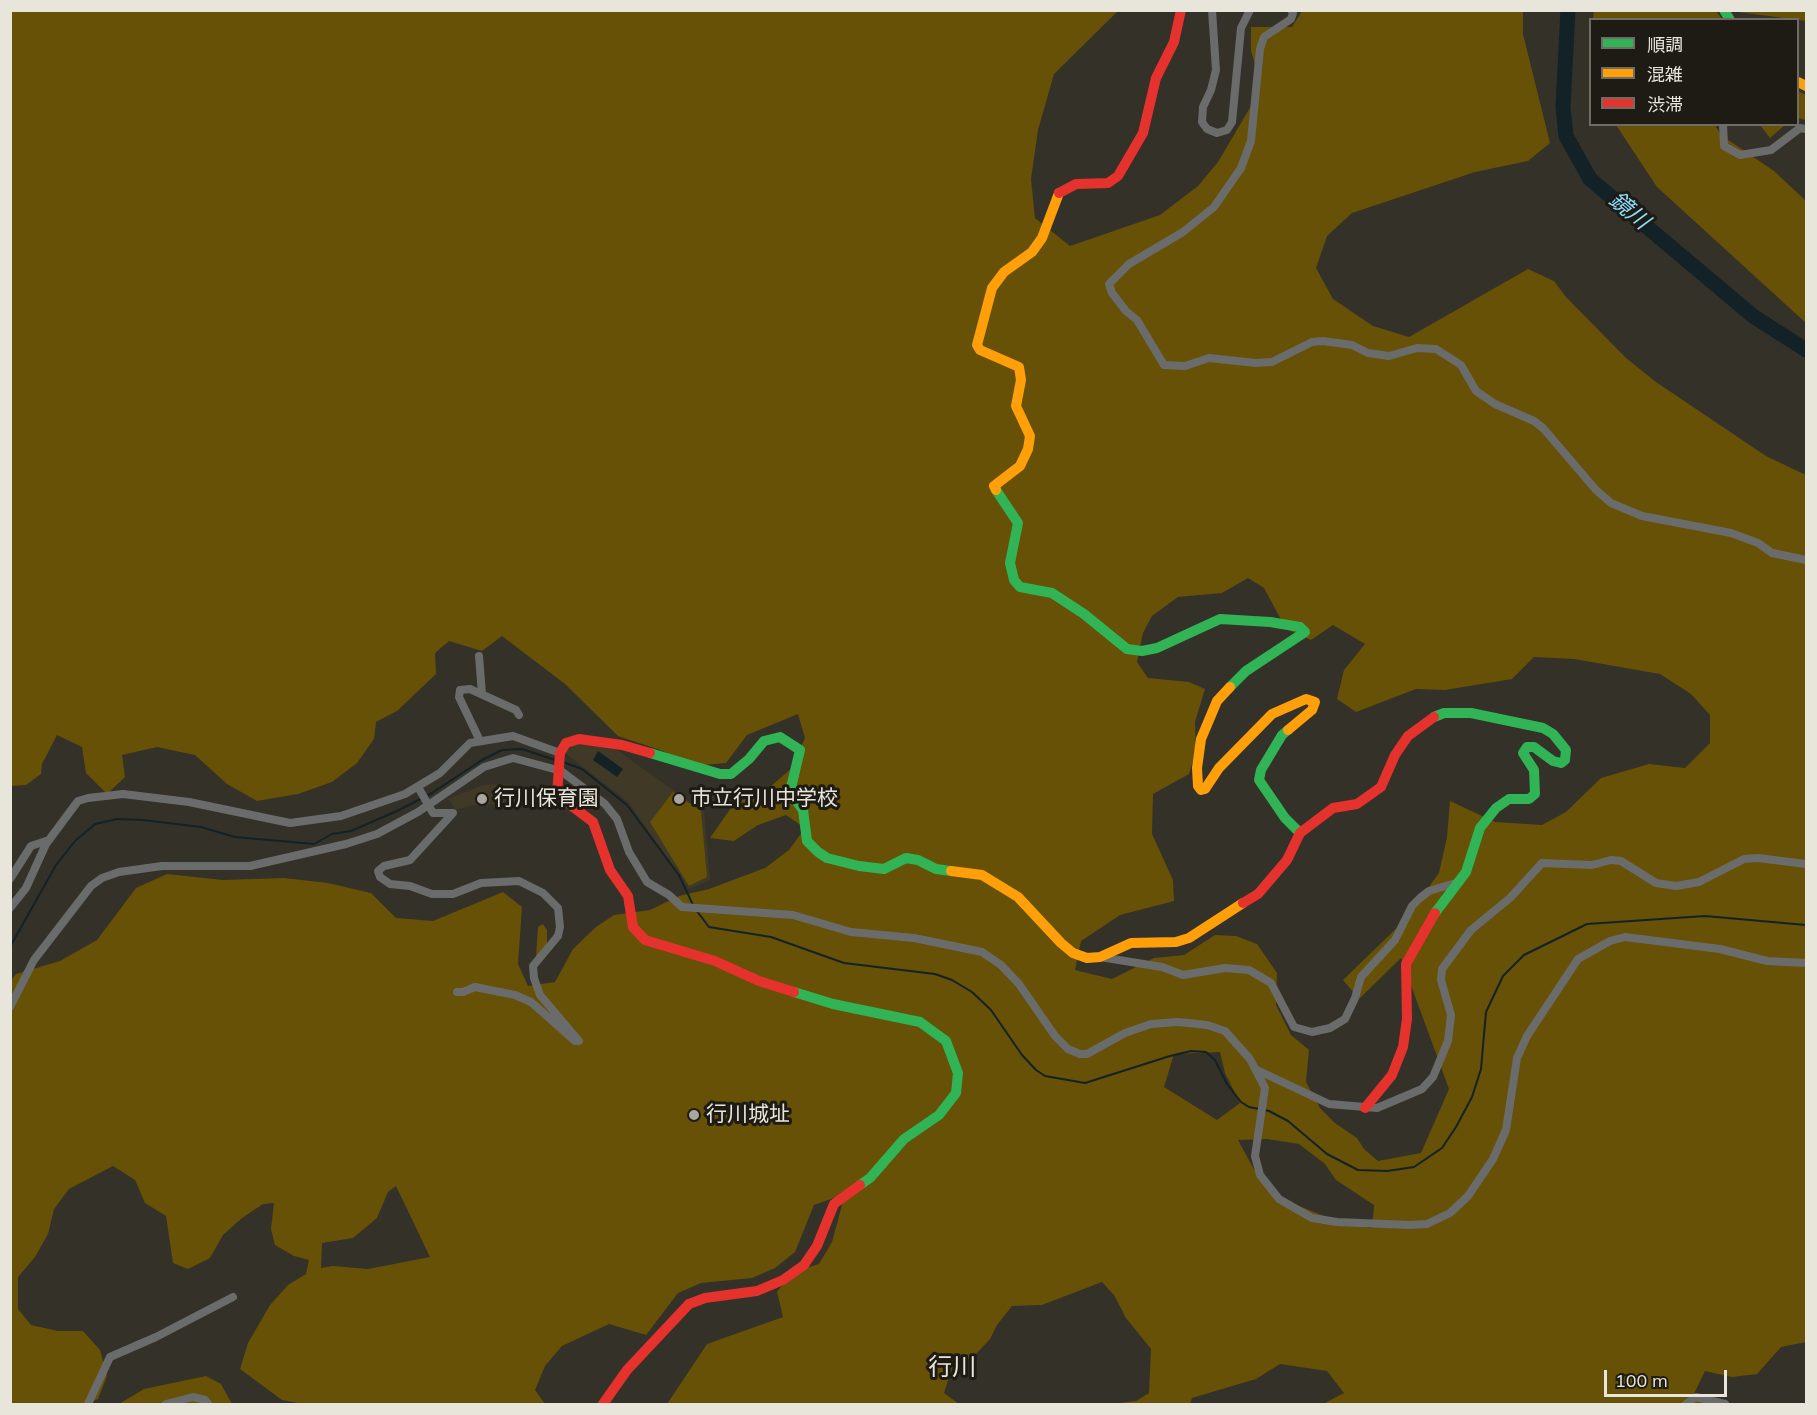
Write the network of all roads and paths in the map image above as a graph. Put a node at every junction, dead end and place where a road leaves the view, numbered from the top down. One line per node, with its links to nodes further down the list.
1 (1181, 10): 16 (street)
2 (1212, 10): 3 (street)
3 (1250, 10)
4 (1291, 10): 7 (street)
5 (1722, 126): 6 (street)
6 (1806, 129)
7 (1806, 560)
8 (479, 656): 9 (street)
9 (482, 694): 10 (street); 11 (street)
10 (519, 716)
11 (480, 741): 12 (street); 14 (street)
12 (560, 753): 13 (street); 22 (street)
13 (561, 771): 15 (street); 26 (street); 32 (street)
14 (418, 787): 15 (street); 17 (street)
15 (428, 804): 24 (street); 25 (street)
16 (1300, 833): 20 (street); 22 (street)
17 (49, 840): 19 (street); 21 (street)
18 (1806, 864): 27 (street)
19 (10, 879)
20 (1459, 882): 22 (street); 27 (street)
21 (10, 908)
22 (1100, 957)
23 (1806, 963): 26 (street)
24 (457, 992)
25 (10, 1006)
26 (1256, 1070): 27 (street)
27 (1365, 1108)
28 (233, 1297): 29 (street)
29 (88, 1404)
30 (166, 1404): 31 (street)
31 (208, 1404)
32 (603, 1404)
33 (1686, 1404): 34 (street)
34 (1725, 1404)

